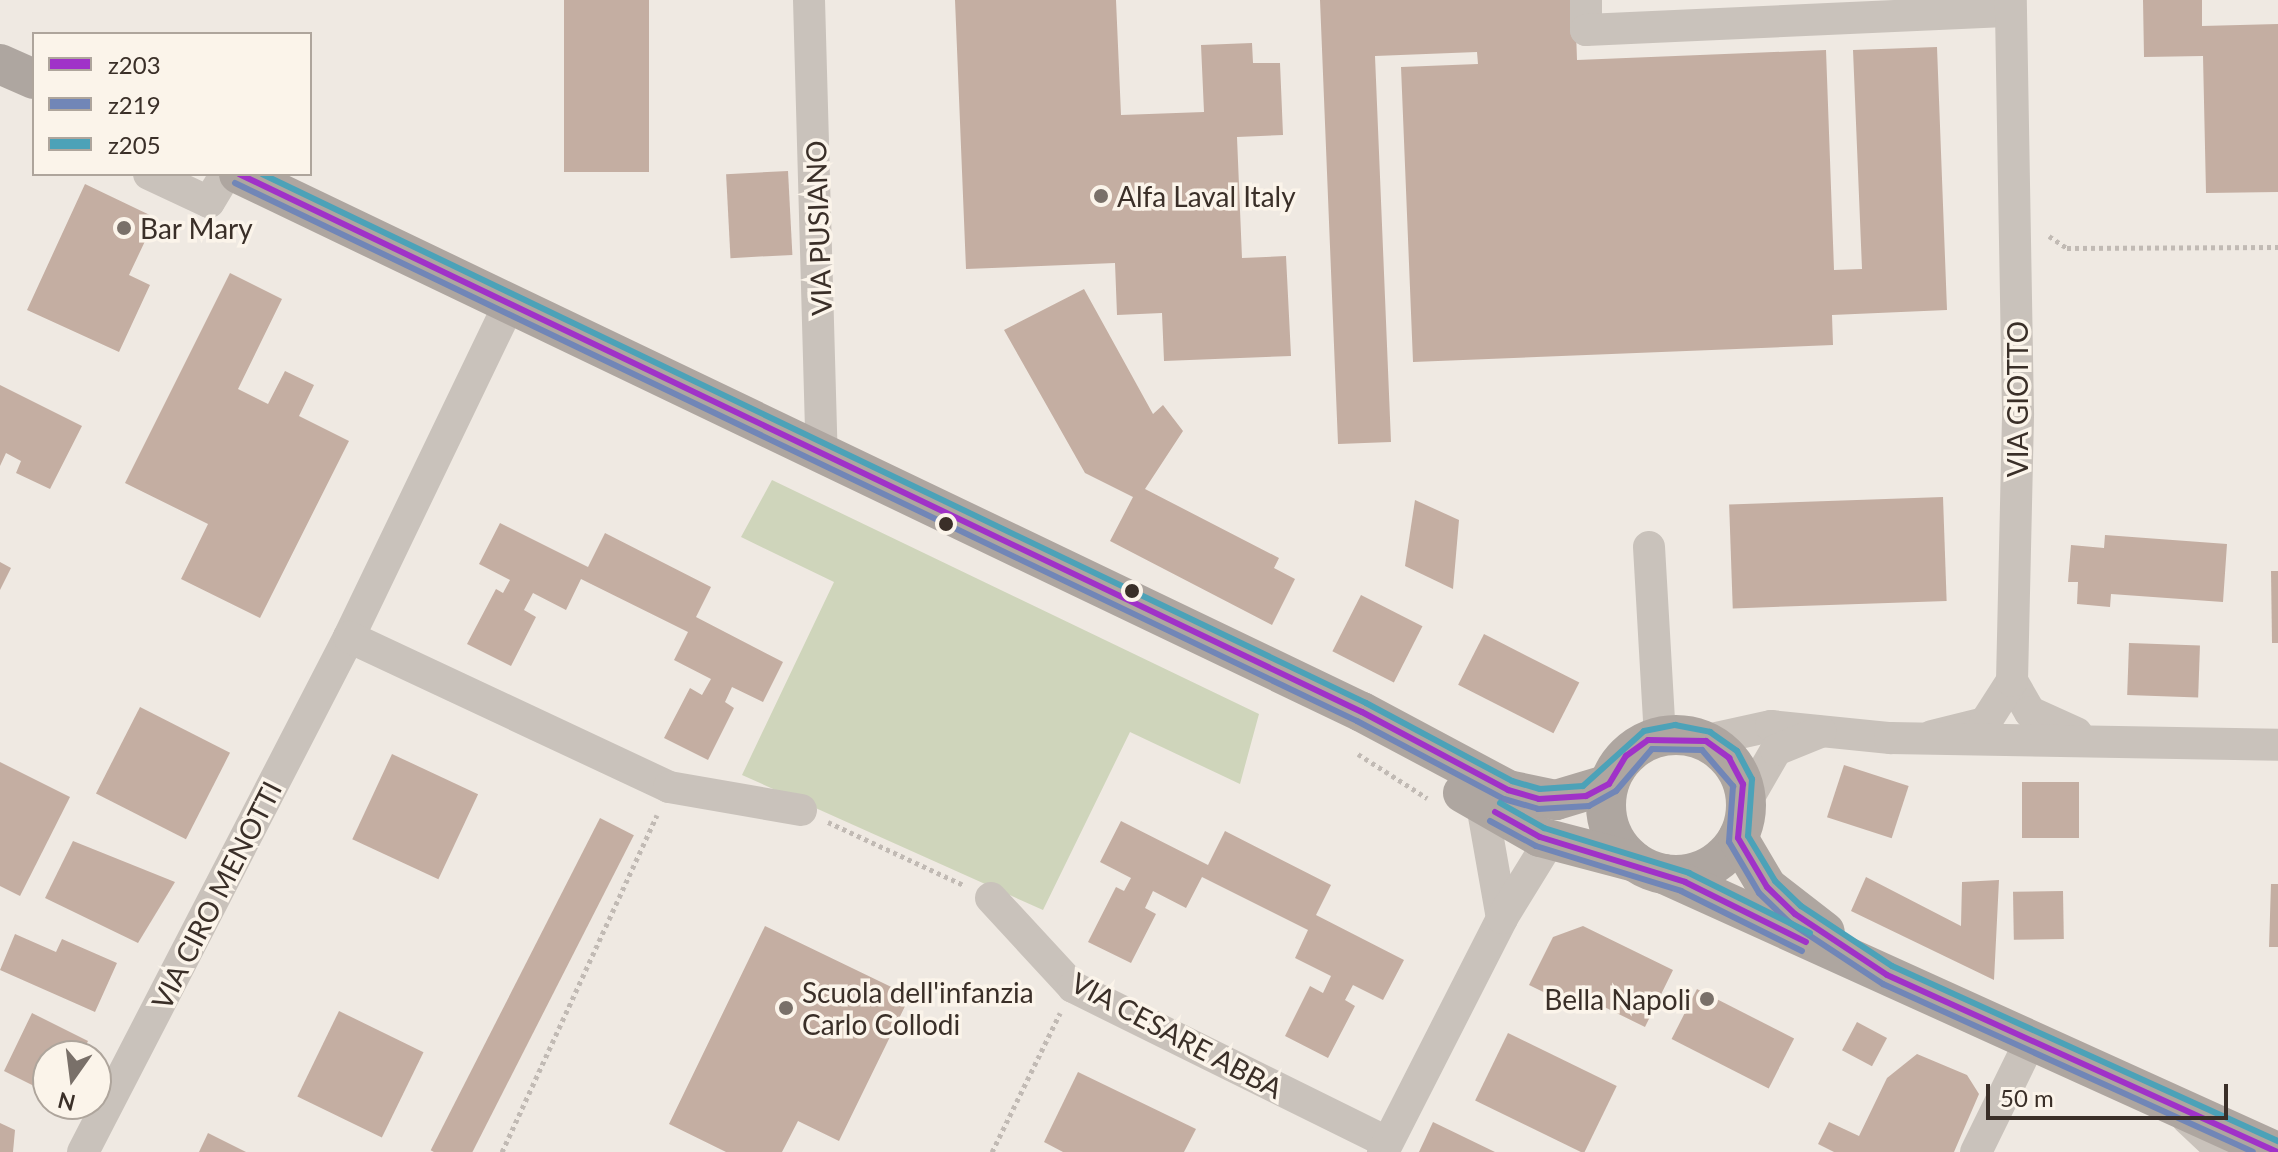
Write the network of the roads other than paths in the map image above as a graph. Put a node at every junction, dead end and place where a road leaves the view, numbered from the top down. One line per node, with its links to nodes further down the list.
1 (809, 0): 8 (street, VIA PUSIANO)
2 (2011, 6): 3 (street, VIA GIOTTO); 12 (street, VIA GIOTTO)
3 (1586, 15)
4 (153, 176): 5 (street)
5 (225, 176)
6 (243, 176): 7 (main road)
7 (510, 303): 8 (main road); 10 (street, VIA CIRO MENOTTI)
8 (822, 456): 11 (main road)
9 (1649, 547): 15 (street)
10 (349, 637): 21 (street); 31 (street, VIA CIRO MENOTTI)
11 (1241, 658): 19 (main road); 20 (main road)
12 (2012, 681): 14 (street); 16 (street)
13 (1823, 732): 14 (street); 17 (street); 22 (street)
14 (1932, 736): 16 (street)
15 (1660, 737): 17 (main road); 19 (main road)
16 (2098, 740): 18 (street)
17 (1703, 741): 22 (main road)
18 (2278, 745)
19 (1609, 784): 24 (main road)
20 (1482, 805): 23 (main road); 26 (street)
21 (801, 810)
22 (1742, 820): 24 (main road); 27 (main road)
23 (1550, 840): 24 (main road); 26 (street, VIA CESARE ABBA)
24 (1649, 868): 27 (main road)
25 (991, 898): 30 (street, VIA CESARE ABBA)
26 (1502, 918): 30 (street, VIA CESARE ABBA)
27 (1887, 975): 28 (main road)
28 (2030, 1042): 29 (main road); 32 (street)
29 (2176, 1108): 33 (street); 34 (main road)
30 (1385, 1147)
31 (83, 1152)
32 (1976, 1152)
33 (2223, 1152)
34 (2277, 1152)

